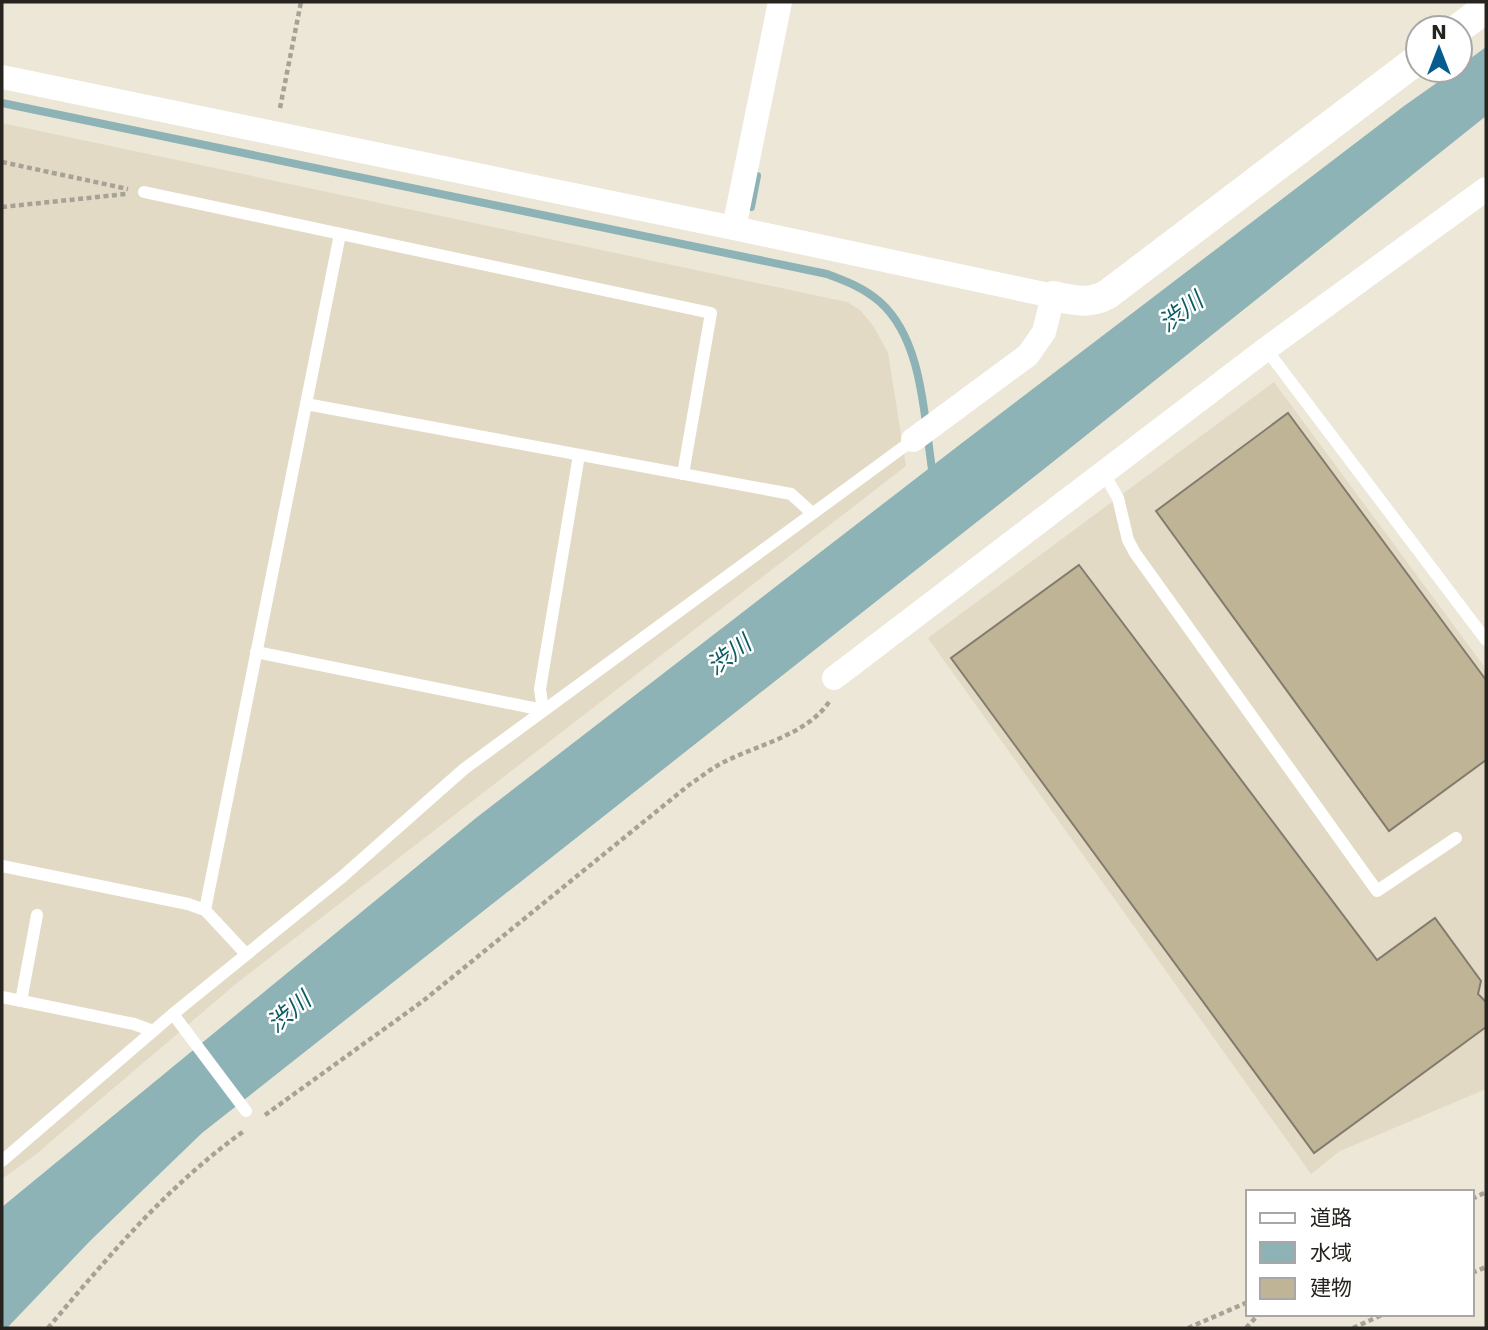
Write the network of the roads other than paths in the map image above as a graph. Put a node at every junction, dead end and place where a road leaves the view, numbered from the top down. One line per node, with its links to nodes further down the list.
1 (780, 2): 6 (street)
2 (1404, 70): 8 (street)
3 (2, 78): 6 (street)
4 (1486, 189): 9 (street)
5 (144, 192): 7 (lane)
6 (734, 228): 8 (street)
7 (340, 234): 10 (lane); 13 (lane)
8 (1053, 296): 11 (street)
9 (1265, 349): 14 (street); 16 (lane)
10 (306, 404): 12 (lane); 17 (lane)
11 (913, 440): 15 (lane)
12 (579, 454): 13 (lane); 19 (lane)
13 (683, 474): 15 (lane)
14 (1104, 474): 18 (street); 20 (lane)
15 (812, 513): 19 (lane)
16 (1486, 640)
17 (256, 652): 19 (lane); 22 (lane)
18 (834, 678)
19 (543, 710): 24 (lane)
20 (1456, 838)
21 (2, 866): 22 (lane)
22 (205, 910): 24 (lane)
23 (37, 915): 26 (lane)
24 (246, 954): 27 (lane)
25 (2, 997): 26 (lane)
26 (21, 1001): 28 (lane)
27 (173, 1014): 28 (lane); 29 (lane)
28 (153, 1031): 30 (lane)
29 (246, 1111)
30 (2, 1161)

